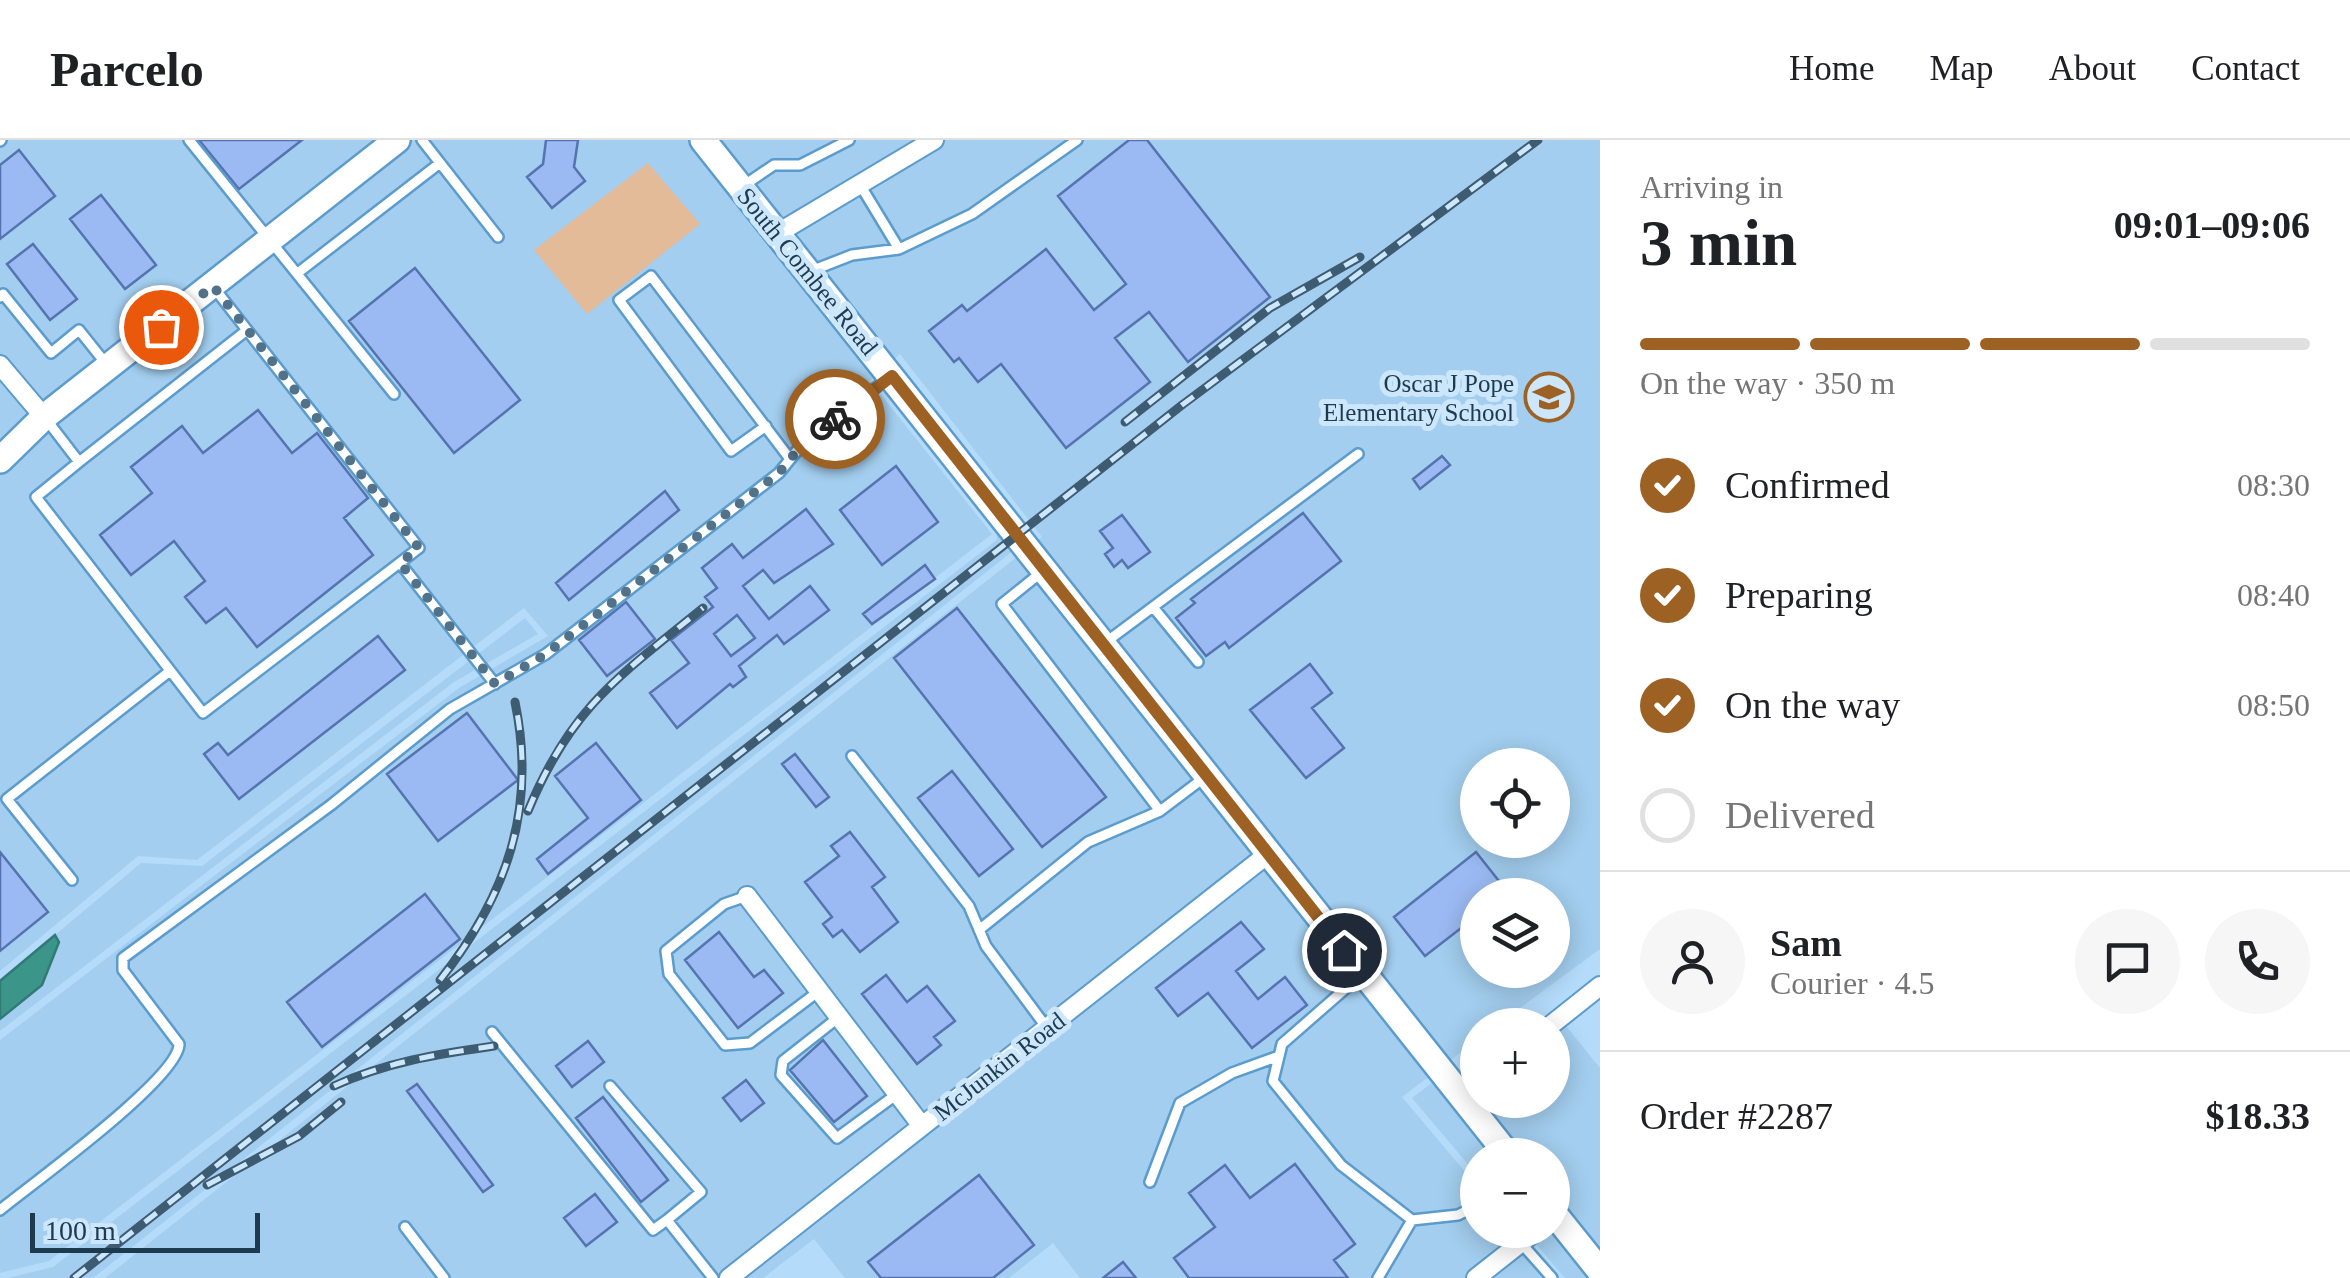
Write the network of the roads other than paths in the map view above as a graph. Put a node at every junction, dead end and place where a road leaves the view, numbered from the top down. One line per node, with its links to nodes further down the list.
1 (189, 140): 13 (lane)
2 (397, 140): 13 (main road)
3 (422, 140): 8 (lane)
4 (703, 140): 10 (main road, South Combee Road)
5 (849, 140): 10 (lane)
6 (1077, 140): 14 (lane)
7 (930, 141): 9 (street)
8 (440, 163): 12 (lane); 15 (lane)
9 (859, 183): 11 (street); 14 (lane)
10 (741, 188): 11 (main road, South Combee Road)
11 (778, 234): 16 (main road, South Combee Road)
12 (498, 237)
13 (274, 240): 15 (lane); 17 (main road)
14 (898, 249): 16 (lane)
15 (299, 272): 23 (lane)
16 (808, 272): 22 (main road, South Combee Road)
17 (213, 286): 19 (lane); 21 (main road)
18 (0, 297): 21 (lane)
19 (247, 330): 29 (lane); 30 (lane)
20 (0, 365): 24 (street)
21 (109, 368): 24 (main road)
22 (892, 376): 27 (lane); 31 (main road, South Combee Road)
23 (394, 394)
24 (44, 416): 28 (main road); 29 (lane)
25 (766, 426): 25 (lane); 27 (lane)
26 (1358, 454): 32 (lane)
27 (790, 459): 36 (lane)
28 (0, 460)
29 (79, 462): 35 (lane)
30 (400, 563): 35 (lane); 36 (lane)
31 (1046, 569): 33 (main road, South Combee Road); 40 (lane)
32 (1153, 607): 33 (lane); 34 (lane)
33 (1104, 644): 38 (main road, South Combee Road)
34 (1198, 662)
35 (170, 671): 39 (lane)
36 (495, 684): 58 (lane)
37 (852, 756): 44 (lane)
38 (1207, 776): 40 (lane); 41 (main road, South Combee Road)
39 (3, 795): 42 (lane)
40 (1160, 811): 44 (lane)
41 (1268, 854): 45 (main road, South Combee Road); 50 (street, McJunkin Road)
42 (72, 880)
43 (747, 896): 47 (street); 47 (lane)
44 (979, 930): 50 (lane)
45 (1363, 974): 52 (lane); 53 (main road, South Combee Road)
46 (1600, 986): 48 (street)
47 (819, 991): 49 (street)
48 (1570, 1010)
49 (839, 1017): 55 (street); 55 (lane)
50 (1047, 1028): 56 (street, McJunkin Road)
51 (492, 1032): 60 (lane)
52 (1279, 1056): 57 (lane); 61 (lane)
53 (1460, 1079)
54 (610, 1086): 60 (lane)
55 (897, 1094): 56 (street)
56 (922, 1126): 69 (street, McJunkin Road)
57 (1150, 1182)
58 (0, 1210)
59 (1460, 1214): 61 (lane)
60 (667, 1220): 68 (lane)
61 (1412, 1220): 70 (lane)
62 (405, 1227): 67 (lane)
63 (1570, 1240): 66 (main road)
64 (1514, 1248): 71 (street)
65 (1525, 1248): 72 (lane)
66 (1600, 1272)
67 (444, 1278)
68 (713, 1278)
69 (729, 1278)
70 (1378, 1278)
71 (1476, 1278)
72 (1552, 1278)

